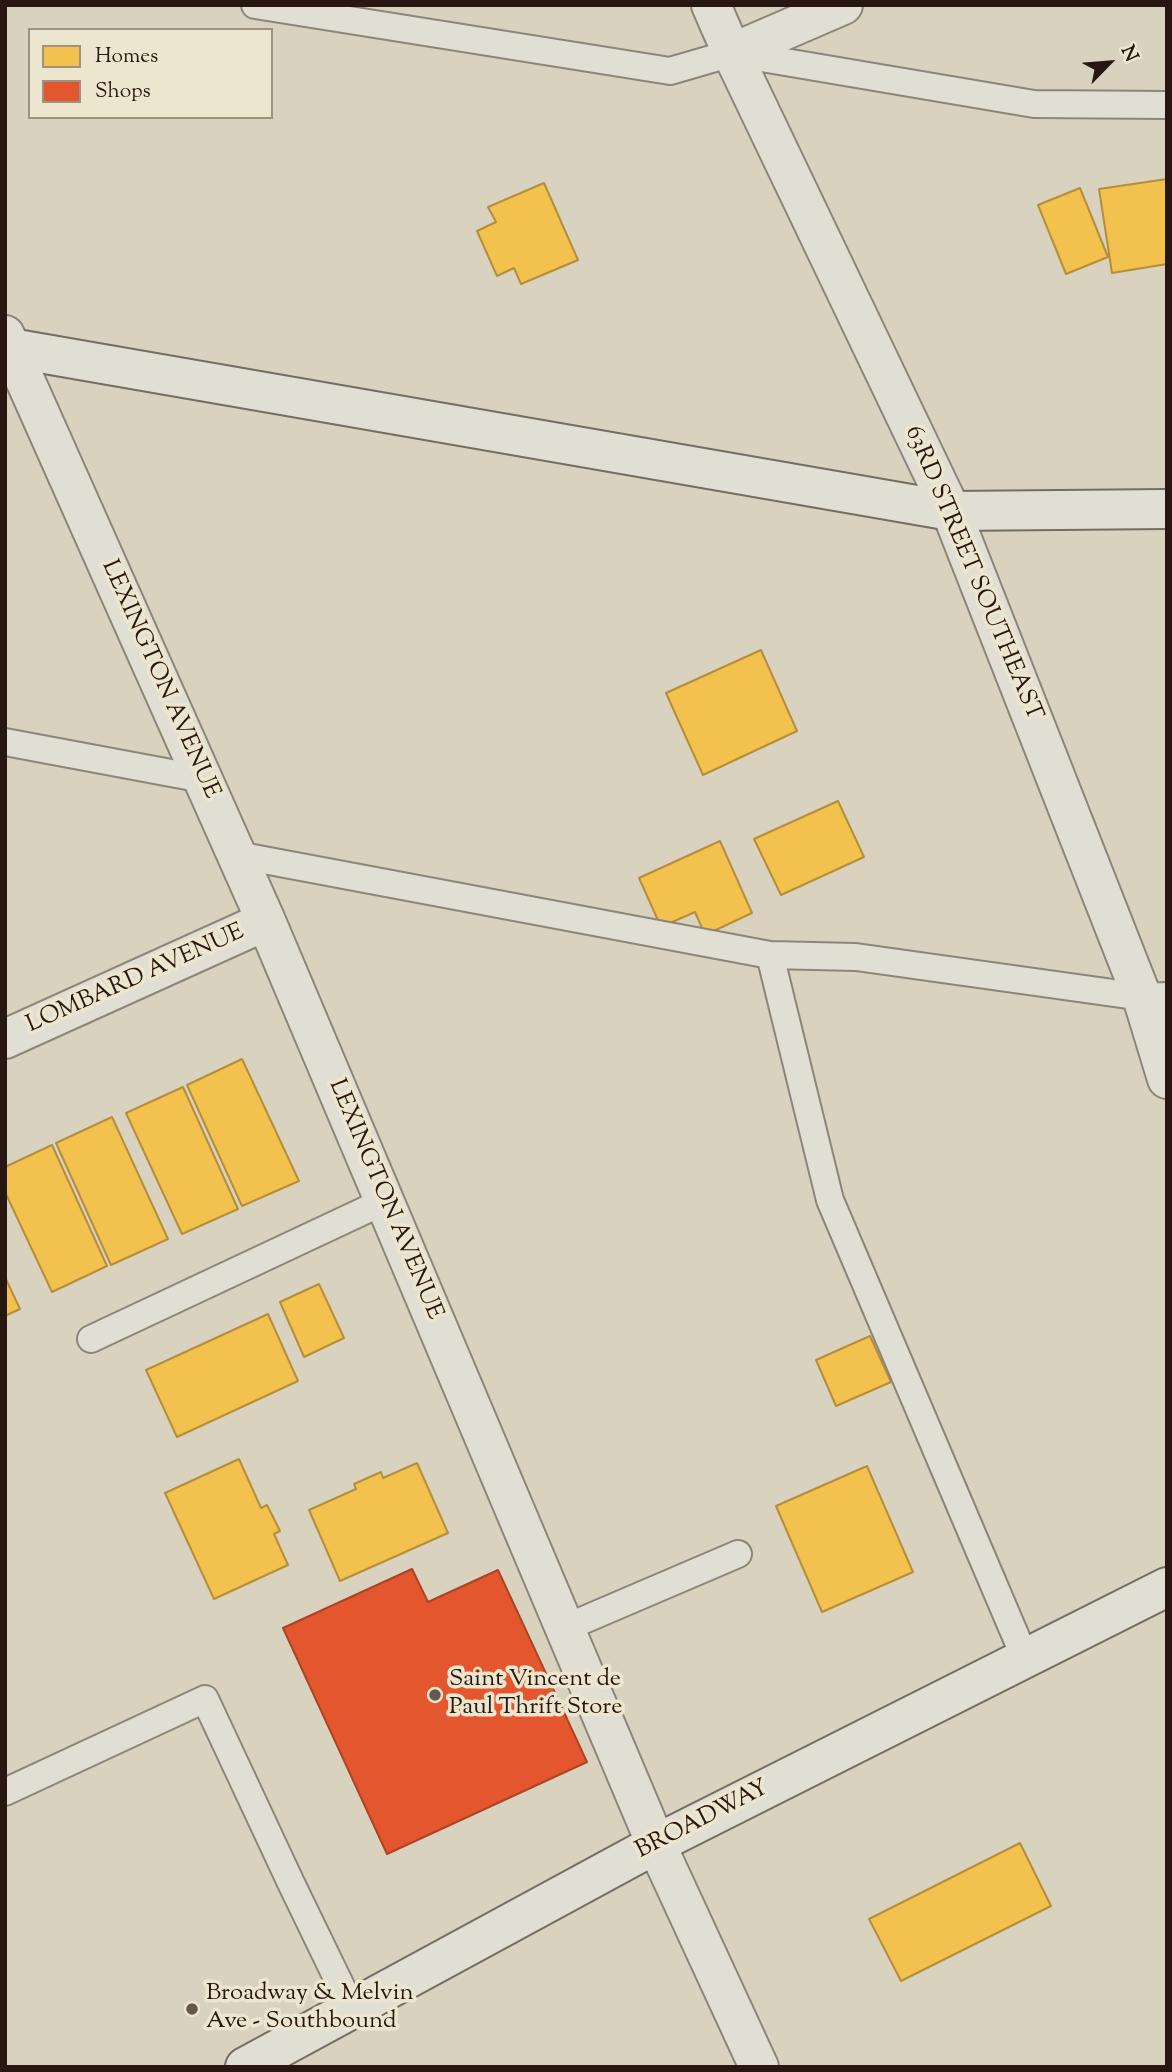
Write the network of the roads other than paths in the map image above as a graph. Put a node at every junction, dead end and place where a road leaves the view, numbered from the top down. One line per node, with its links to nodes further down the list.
1 (255, 5): 4 (lane)
2 (711, 5): 4 (street, 63RD STREET SOUTHEAST)
3 (843, 5): 4 (street)
4 (732, 54): 5 (lane); 8 (street, 63RD STREET SOUTHEAST)
5 (1167, 105)
6 (7, 344): 8 (street); 10 (street, LEXINGTON AVENUE)
7 (1167, 509): 8 (street)
8 (951, 511): 14 (street, 63RD STREET SOUTHEAST)
9 (5, 742): 10 (lane)
10 (203, 779): 11 (street, LEXINGTON AVENUE)
11 (237, 855): 12 (street, LEXINGTON AVENUE); 13 (lane)
12 (266, 921): 15 (street, LOMBARD AVENUE); 17 (street, LEXINGTON AVENUE)
13 (770, 956): 14 (lane); 22 (lane)
14 (1154, 996): 16 (street, 63RD STREET SOUTHEAST)
15 (5, 1039)
16 (1167, 1079)
17 (385, 1201): 18 (lane); 21 (street, LEXINGTON AVENUE)
18 (90, 1339)
19 (738, 1554): 21 (lane)
20 (1167, 1587): 22 (street, BROADWAY)
21 (565, 1628): 24 (street, LEXINGTON AVENUE)
22 (1025, 1658): 24 (street, BROADWAY)
23 (5, 1792): 25 (lane)
24 (656, 1844): 25 (street, BROADWAY); 27 (street, LEXINGTON AVENUE)
25 (352, 2009): 26 (street, BROADWAY)
26 (245, 2067)
27 (759, 2067)

